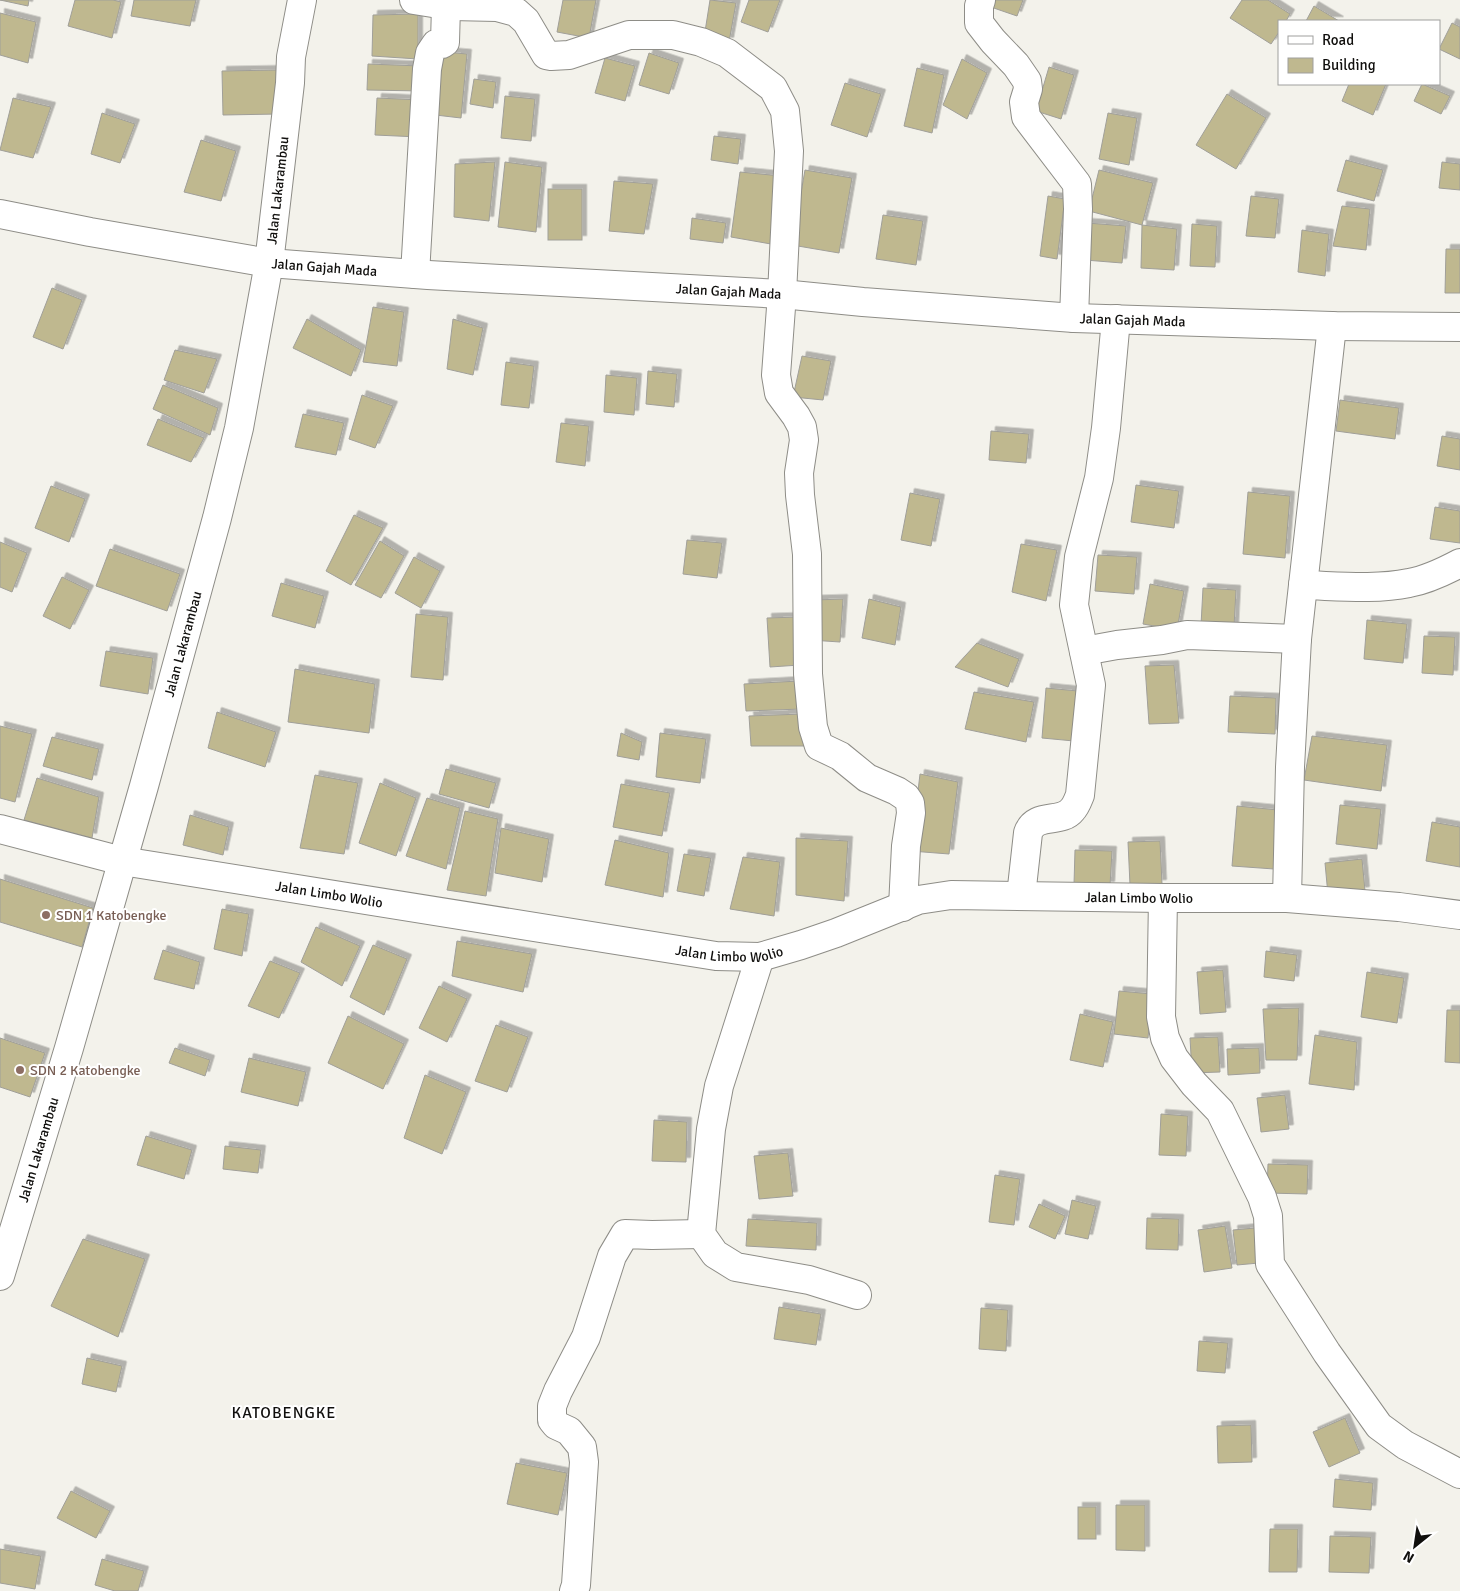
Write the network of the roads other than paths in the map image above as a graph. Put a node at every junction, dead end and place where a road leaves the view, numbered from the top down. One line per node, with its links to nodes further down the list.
1 (302, 0): 6 (main road, Jalan Lakarambau)
2 (414, 0): 4 (main road)
3 (981, 0): 9 (main road)
4 (446, 6): 7 (main road); 8 (main road)
5 (0, 214): 6 (main road, Jalan Gajah Mada)
6 (269, 263): 7 (main road, Jalan Gajah Mada); 18 (main road, Jalan Lakarambau)
7 (415, 274): 8 (main road, Jalan Gajah Mada)
8 (782, 294): 9 (main road, Jalan Gajah Mada); 22 (main road)
9 (1074, 318): 10 (main road, Jalan Gajah Mada)
10 (1116, 319): 11 (main road, Jalan Gajah Mada); 16 (main road)
11 (1332, 326): 12 (main road, Jalan Gajah Mada); 14 (main road)
12 (1460, 327)
13 (1460, 562): 14 (main road)
14 (1303, 585): 15 (main road)
15 (1297, 639): 16 (main road); 21 (main road)
16 (1084, 652): 19 (main road)
17 (0, 829): 18 (main road, Jalan Limbo Wolio)
18 (122, 861): 24 (main road, Jalan Limbo Wolio); 26 (main road, Jalan Lakarambau)
19 (1020, 896): 20 (main road, Jalan Limbo Wolio); 22 (main road, Jalan Limbo Wolio)
20 (1163, 898): 21 (main road, Jalan Limbo Wolio); 28 (main road)
21 (1287, 898): 23 (main road, Jalan Limbo Wolio)
22 (903, 907): 24 (main road, Jalan Limbo Wolio)
23 (1460, 915)
24 (760, 957): 25 (main road)
25 (702, 1234): 27 (main road); 29 (main road)
26 (0, 1276)
27 (857, 1295)
28 (1460, 1474)
29 (574, 1591)

